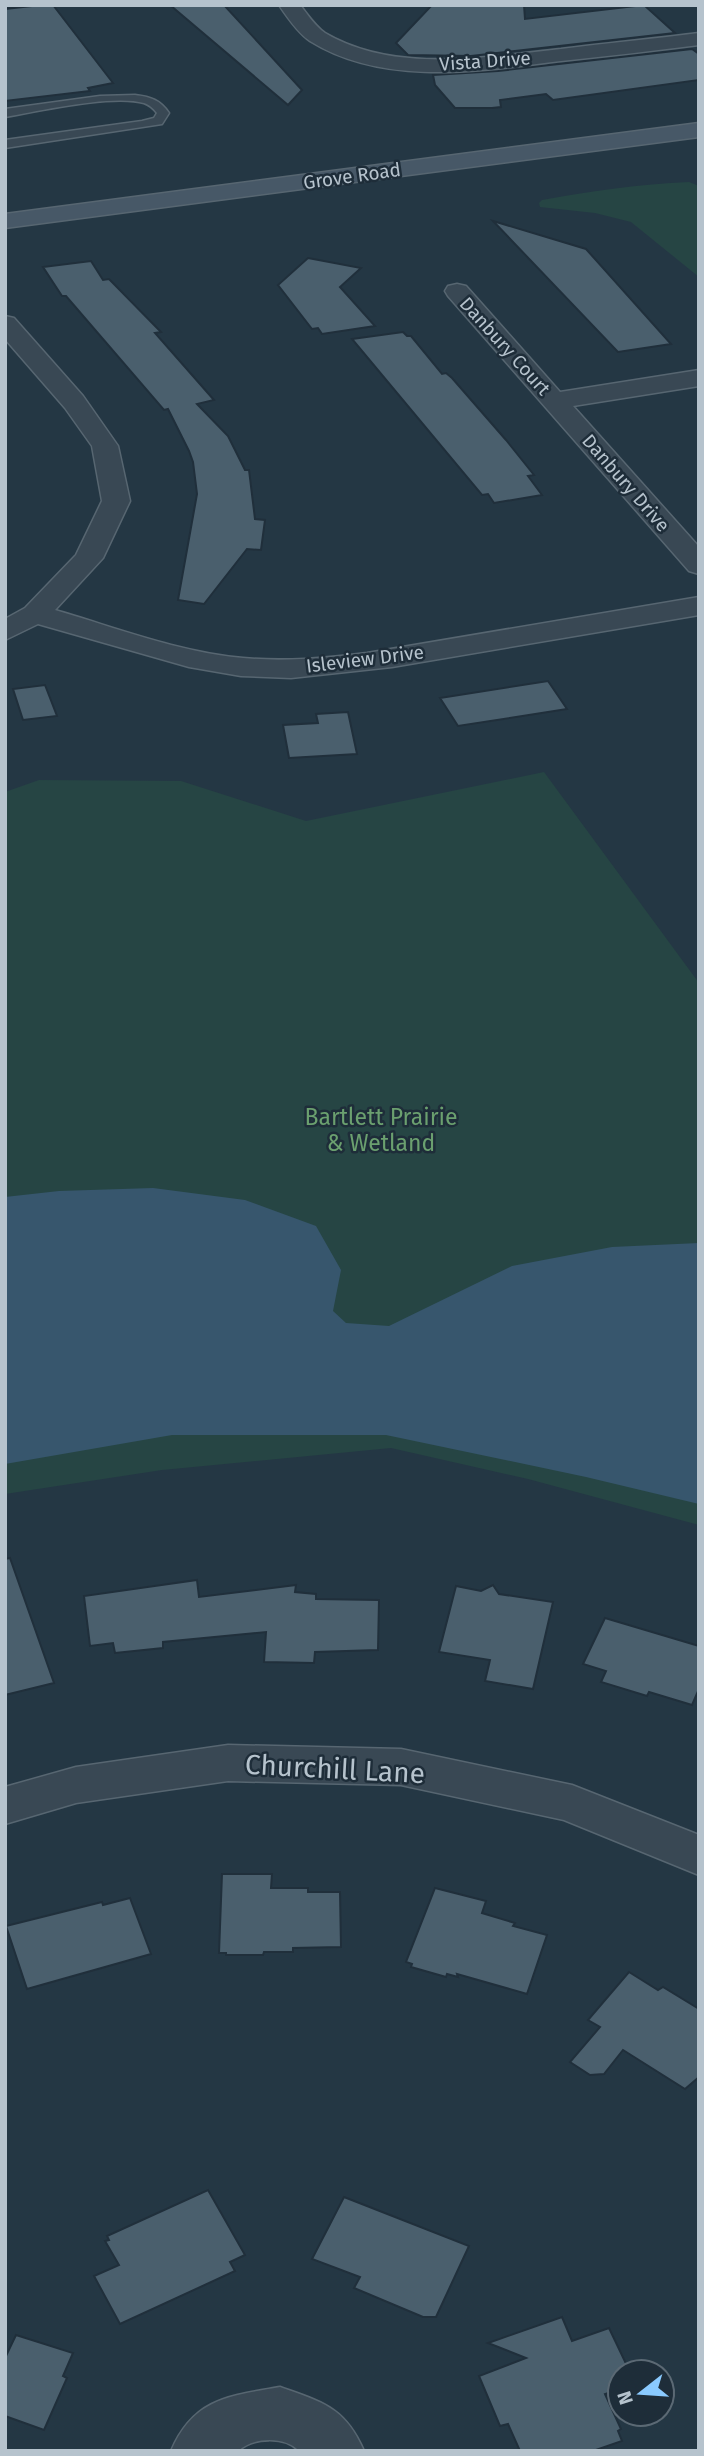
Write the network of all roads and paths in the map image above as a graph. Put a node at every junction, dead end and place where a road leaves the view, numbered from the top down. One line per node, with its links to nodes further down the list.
1 (289, 5): 2 (street, Vista Drive)
2 (699, 39)
3 (5, 113): 5 (lane)
4 (699, 130): 6 (street, Grove Road)
5 (5, 144)
6 (5, 221)
7 (457, 291): 10 (street, Danbury Court)
8 (6, 325): 13 (street)
9 (699, 378): 10 (street)
10 (554, 401): 11 (street, Danbury Drive)
11 (699, 565)
12 (699, 606): 13 (street, Isleview Drive)
13 (35, 614): 14 (street)
14 (5, 631)
15 (5, 1806): 16 (street, Churchill Lane)
16 (699, 1856)
17 (199, 2451): 18 (street)
18 (335, 2451)

